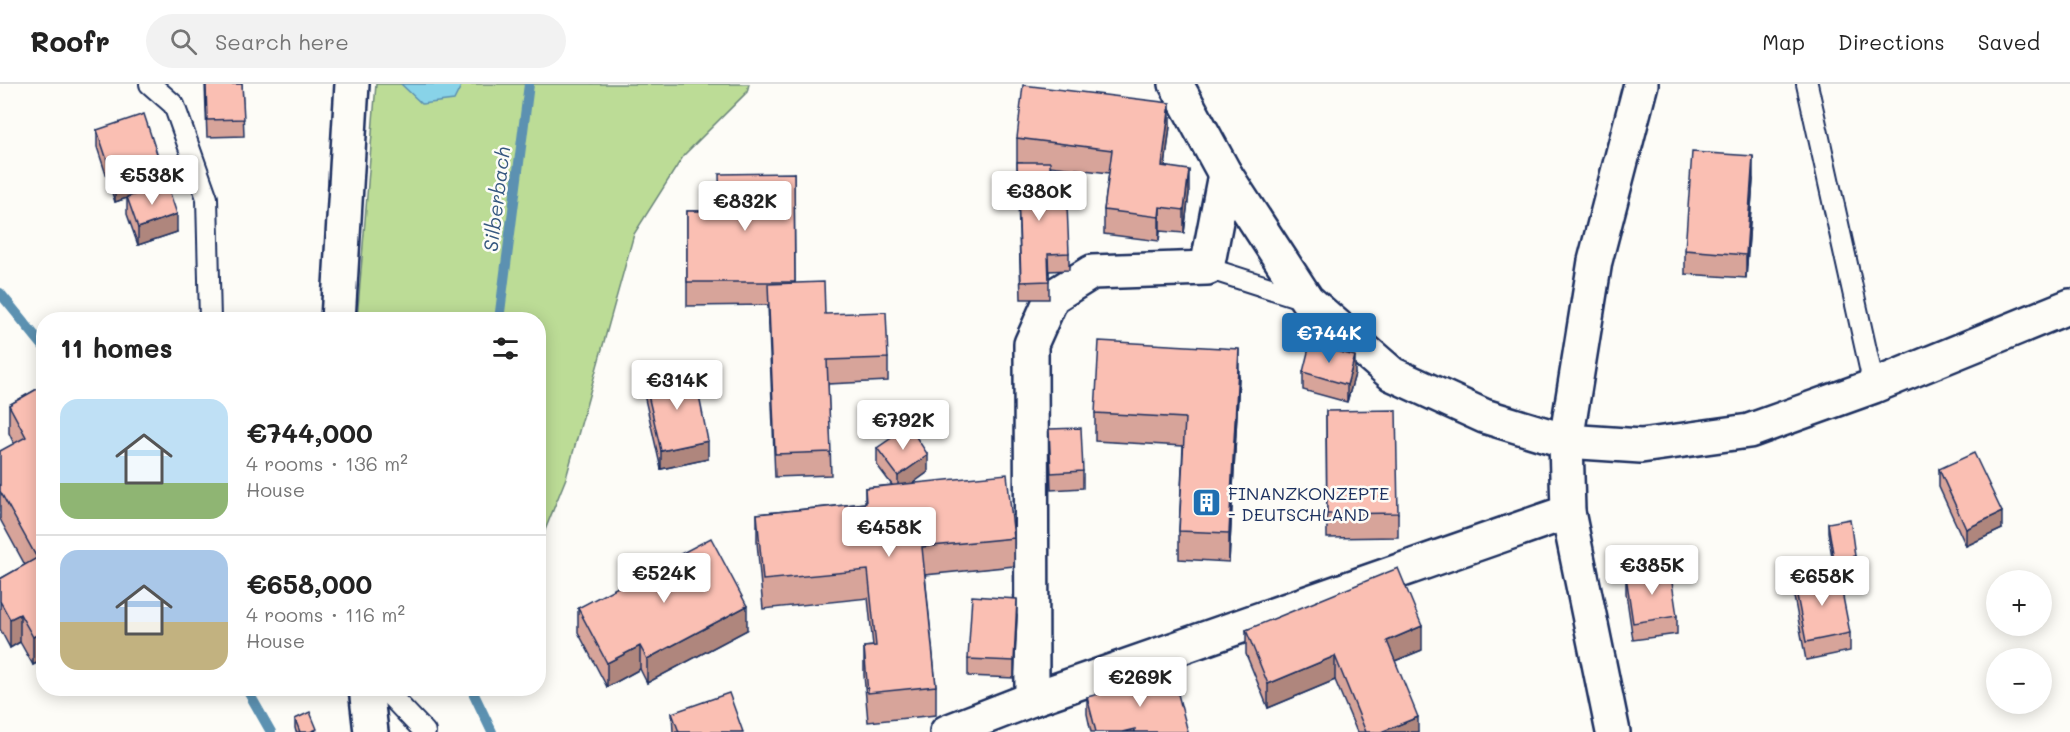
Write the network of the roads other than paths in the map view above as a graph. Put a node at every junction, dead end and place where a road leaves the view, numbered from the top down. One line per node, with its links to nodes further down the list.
1 (150, 84): 10 (lane)
2 (352, 84): 11 (street)
3 (1176, 84): 6 (street)
4 (1641, 84): 13 (street)
5 (1807, 84): 12 (lane)
6 (1225, 174): 7 (street); 8 (street)
7 (1208, 268): 8 (lane); 17 (street)
8 (1307, 300): 13 (street)
9 (2070, 306): 12 (street)
10 (210, 312)
11 (338, 312)
12 (1874, 386): 13 (street)
13 (1566, 441): 14 (street)
14 (1568, 512): 17 (street); 21 (street)
15 (367, 696): 18 (street)
16 (391, 696): 19 (lane)
17 (1032, 699): 20 (street)
18 (371, 732)
19 (425, 732)
20 (947, 732)
21 (1613, 732)

